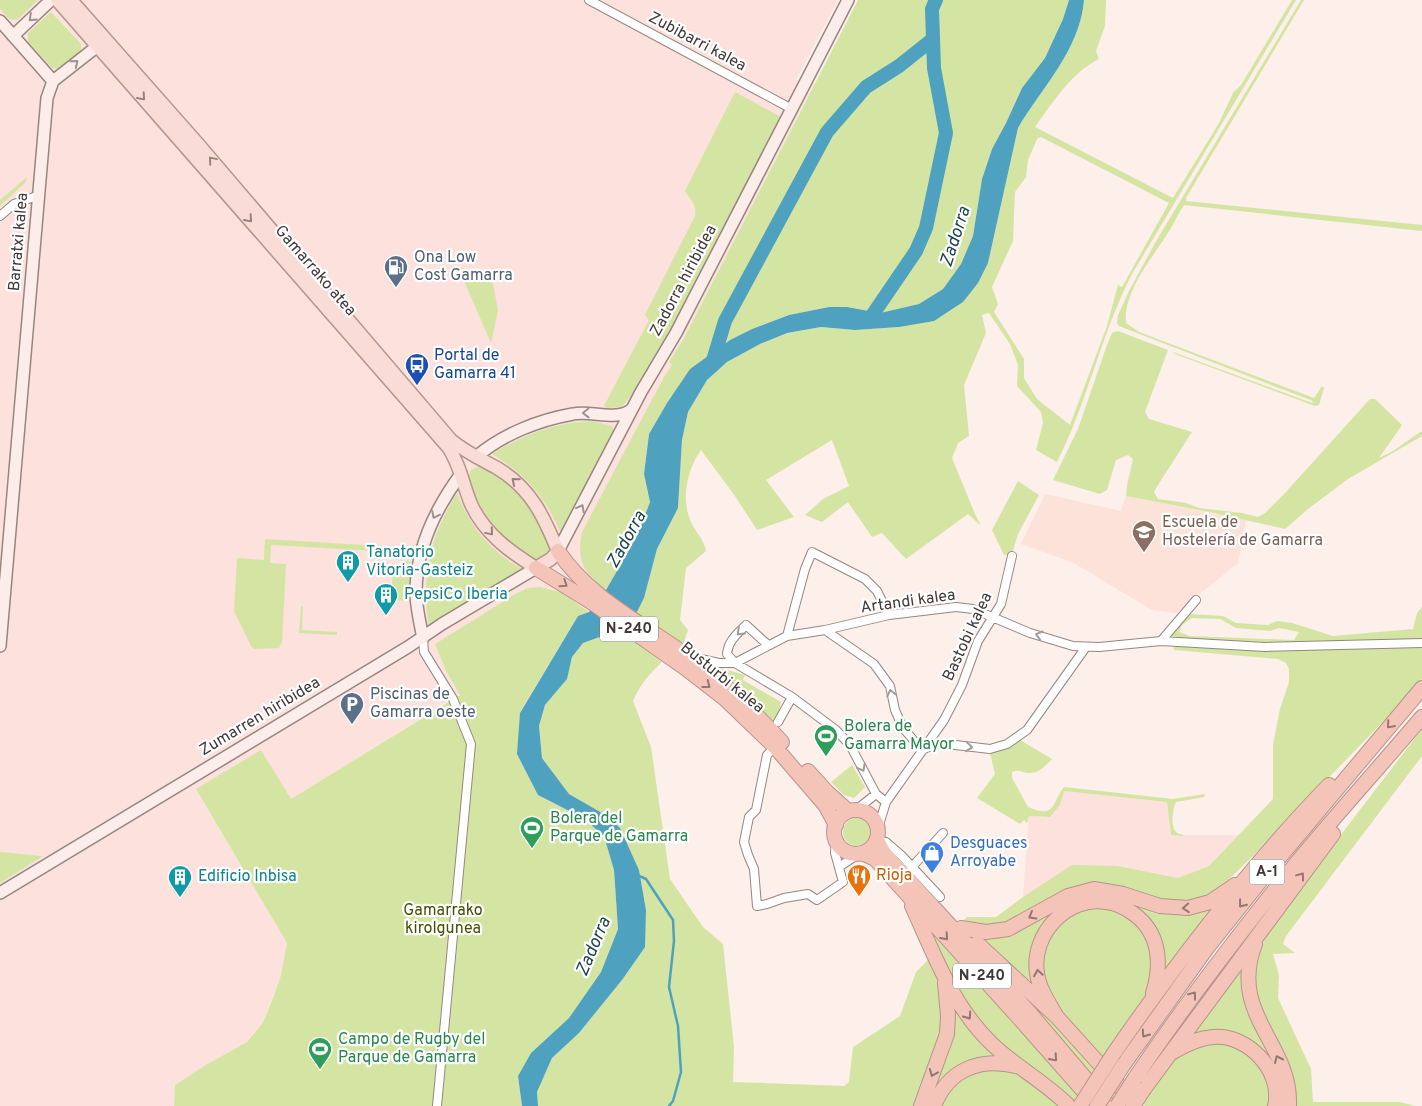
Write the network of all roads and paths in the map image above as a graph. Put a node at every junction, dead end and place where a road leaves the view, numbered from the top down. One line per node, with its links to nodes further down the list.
1 (51, 0): 7 (street, one-way to 7)
2 (57, 0): 8 (main road, Gamarrako atea)
3 (71, 0): 8 (main road, Gamarrako atea)
4 (590, 0): 10 (street, Zubibarri kalea)
5 (848, 0): 10 (street, Zadorra hiribidea)
6 (0, 21): 7 (street)
7 (13, 36): 9 (street)
8 (102, 43): 9 (street, one-way to 8); 16 (main road, Gamarrako atea, one-way to 8); 17 (main road, Gamarrako atea, one-way to 17)
9 (53, 81): 11 (street, Barratxi kalea)
10 (792, 108): 13 (street, Zadorra hiribidea)
11 (40, 195): 12 (street); 31 (street, Barratxi kalea)
12 (0, 216)
13 (632, 409): 14 (street); 15 (street, Zadorra hiribidea)
14 (609, 415): 15 (street); 16 (street, one-way to 16)
15 (621, 432): 18 (street, Zadorra hiribidea, one-way to 15)
16 (476, 457): 17 (main road); 18 (main road, Gamarrako atea, one-way to 16)
17 (461, 474): 20 (main road, Gamarrako atea, one-way to 20); 27 (street, one-way to 27)
18 (558, 551): 20 (main road, Zadorra hiribidea); 21 (highway, Busturbi kalea / N-240)
19 (1012, 556): 24 (street, Bastobi kalea)
20 (536, 568): 21 (highway, Busturbi kalea / N-240, one-way to 21); 27 (street, Zumarren hiribidea)
21 (594, 598): 33 (highway, Busturbi kalea / N-240)
22 (1196, 600): 28 (street)
23 (889, 615): 24 (street, Artandi kalea); 25 (street, Artandi kalea); 26 (street)
24 (992, 617): 32 (street, Artandi kalea, one-way to 24); 42 (street, Bastobi kalea)
25 (825, 630): 26 (street, Artandi kalea); 42 (street, one-way to 25)
26 (787, 636): 30 (street, Artandi kalea)
27 (422, 638): 54 (street, Zumarren hiribidea); 65 (street)
28 (1162, 641): 29 (street, Artandi kalea); 32 (street, Artandi kalea)
29 (1422, 643)
30 (768, 645): 35 (street, Artandi kalea); 35 (street, one-way to 35)
31 (0, 646)
32 (1086, 647): 42 (street, one-way to 32)
33 (670, 651): 34 (highway, Busturbi kalea / N-240); 41 (highway, Busturbi kalea / N-240, one-way to 41)
34 (689, 656): 35 (street); 46 (highway, Busturbi kalea / N-240)
35 (735, 663): 37 (street)
36 (1422, 688): 43 (highway, A-1, one-way to 43)
37 (792, 697): 39 (street); 44 (street, one-way to 44)
38 (1422, 717): 40 (highway, A-1)
39 (778, 722)
40 (1406, 736): 59 (highway, one-way to 40); 72 (highway, A-1, one-way to 40, bridge)
41 (772, 749): 47 (highway, Busturbi kalea / N-240); 51 (street)
42 (922, 750): 45 (street, Bastobi kalea)
43 (1362, 758): 53 (highway); 70 (highway, A-1, one-way to 70, bridge)
44 (876, 794): 45 (street); 46 (street)
45 (886, 802): 49 (street, Bastobi kalea)
46 (852, 811): 47 (highway); 49 (highway, N-240)
47 (836, 832): 50 (highway, N-240); 51 (street)
48 (943, 834): 52 (street)
49 (878, 837): 50 (highway); 52 (street); 57 (highway, N-240)
50 (861, 853): 51 (street); 55 (highway, N-240)
51 (838, 867)
52 (911, 868): 56 (street)
53 (1244, 880): 58 (highway, one-way to 58); 61 (highway)
54 (0, 893)
55 (907, 894): 60 (highway); 70 (highway, N-240, one-way to 70)
56 (940, 897)
57 (939, 912): 58 (highway); 71 (highway, N-240)
58 (961, 928): 62 (highway)
59 (1258, 934): 63 (highway); 76 (highway, one-way to 59)
60 (943, 974): 64 (highway, one-way to 64); 66 (highway, one-way to 66)
61 (1150, 1000): 62 (highway, one-way to 61); 69 (highway, bridge)
62 (1057, 1017): 74 (highway)
63 (1168, 1055): 73 (highway, bridge); 75 (highway)
64 (1018, 1066): 67 (highway); 68 (highway)
65 (435, 1104)
66 (921, 1106)
67 (934, 1106)
68 (1069, 1106)
69 (1080, 1106)
70 (1096, 1106)
71 (1110, 1106)
72 (1117, 1106)
73 (1133, 1106)
74 (1138, 1106)
75 (1276, 1106)
76 (1289, 1106)

